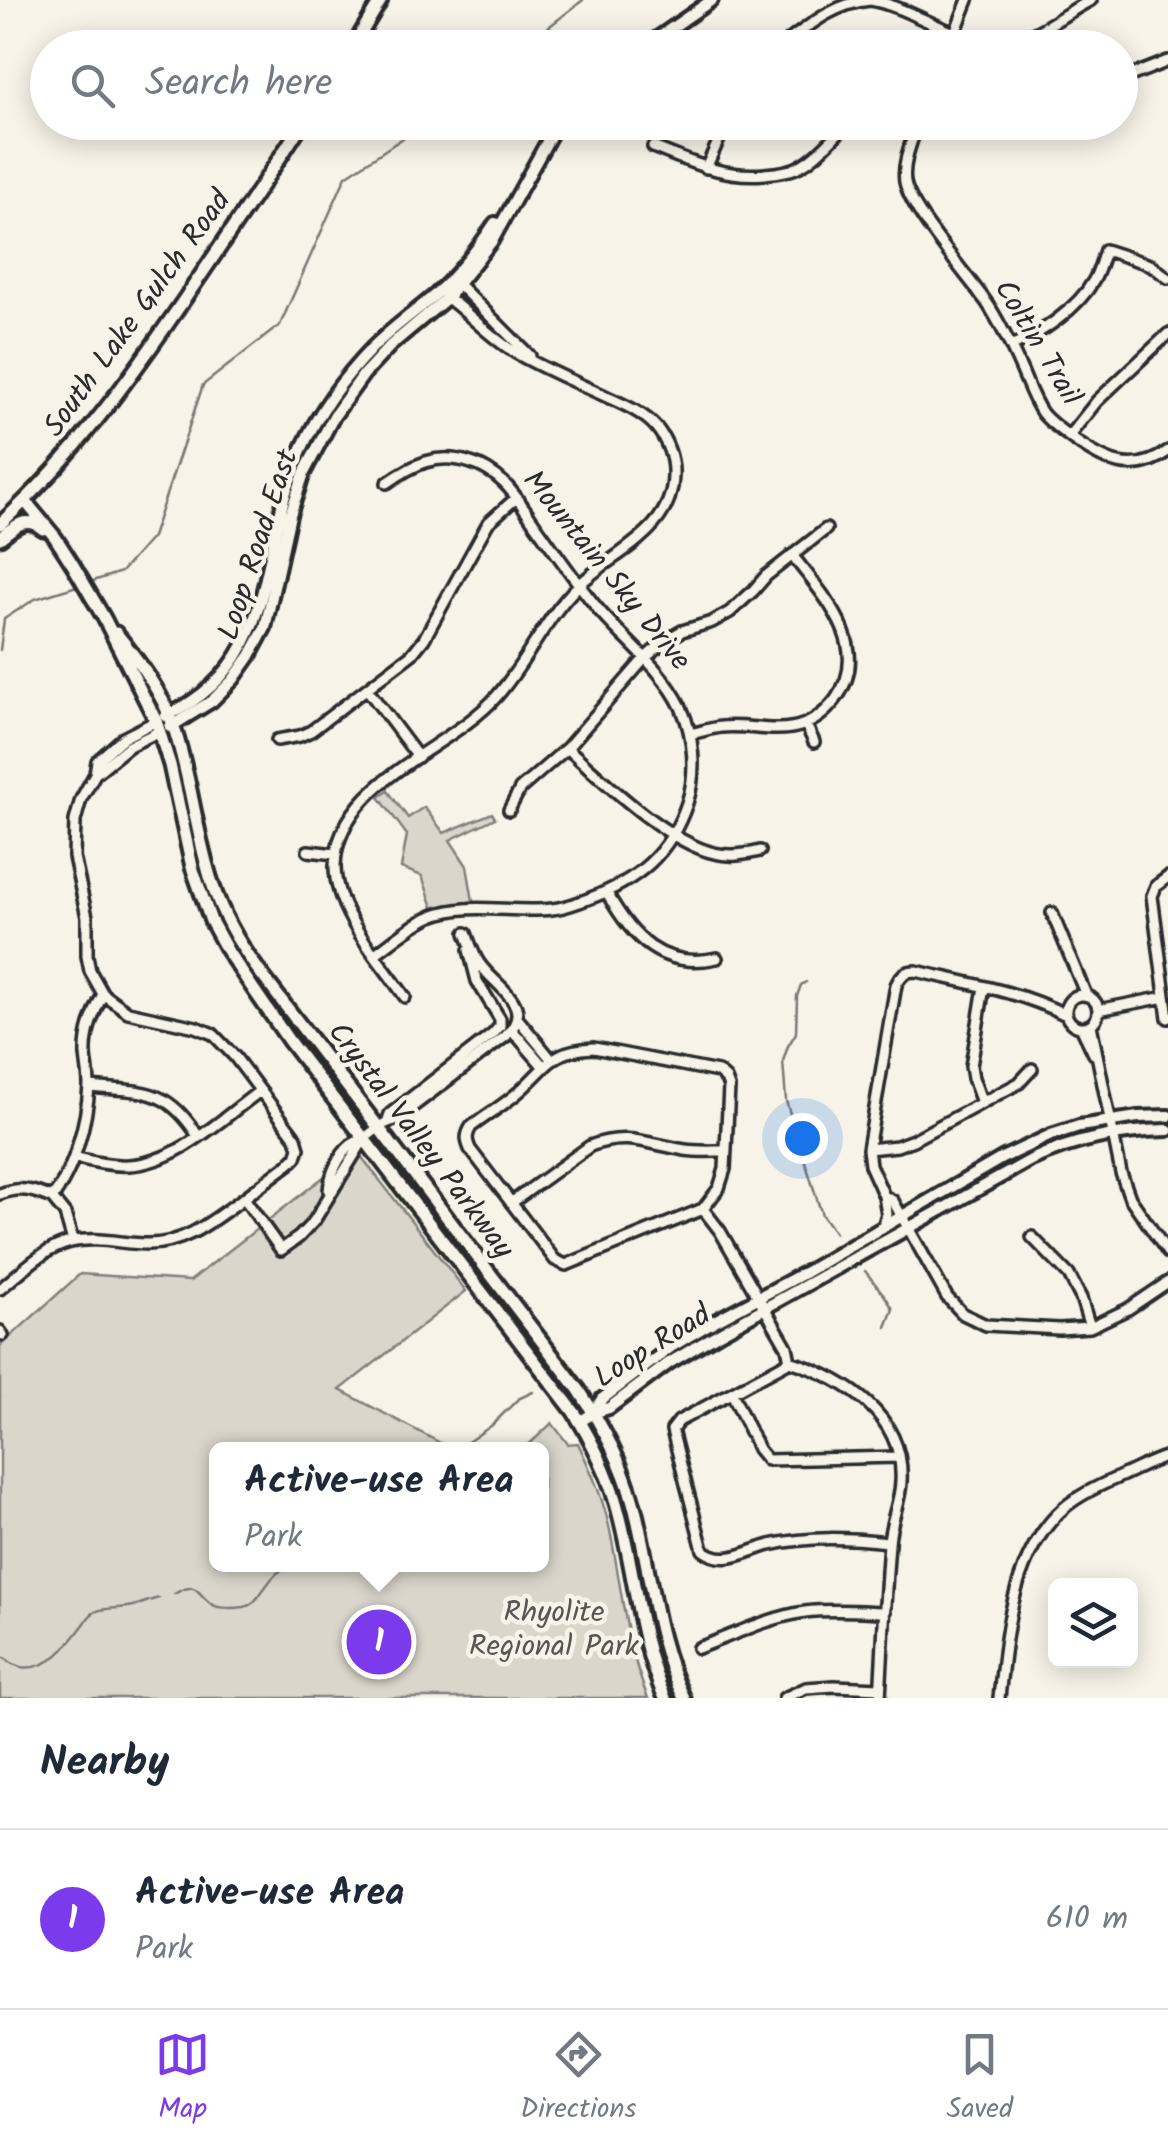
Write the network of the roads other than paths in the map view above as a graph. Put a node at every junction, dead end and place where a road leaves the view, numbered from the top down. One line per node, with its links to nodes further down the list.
1 (380, 0): 6 (main road)
2 (712, 0): 7 (street)
3 (870, 0): 8 (street); 9 (street)
4 (968, 0): 10 (street)
5 (1091, 0): 11 (street)
6 (362, 30)
7 (669, 30)
8 (805, 30)
9 (951, 30)
10 (957, 30)
11 (1036, 30)
12 (1168, 61): 13 (street)
13 (1138, 73)
14 (291, 140): 30 (main road, South Lake Gulch Road)
15 (547, 140): 22 (street, Loop Road East)
16 (719, 140): 20 (street)
17 (831, 140): 20 (street)
18 (913, 140): 25 (street, Coltin Trail)
19 (652, 147): 20 (street)
20 (706, 168)
21 (1168, 278): 25 (street)
22 (455, 281): 23 (street, Loop Road East); 26 (street)
23 (443, 295): 26 (street); 42 (street, Loop Road East)
24 (1168, 334): 27 (street)
25 (1011, 346): 27 (street, Coltin Trail)
26 (540, 364): 38 (street)
27 (1069, 436): 28 (street, Coltin Trail)
28 (1168, 452)
29 (387, 483): 31 (street, Mountain Sky Drive)
30 (40, 486): 32 (main road, South Lake Gulch Road); 35 (main road)
31 (516, 498): 38 (street, Mountain Sky Drive); 41 (street)
32 (25, 501): 33 (main road, South Lake Gulch Road); 35 (main road, Crystal Valley Parkway)
33 (0, 524)
34 (826, 529): 37 (street)
35 (55, 537): 36 (main road); 39 (main road, Crystal Valley Parkway)
36 (0, 538)
37 (792, 555): 40 (street); 43 (street)
38 (579, 585): 40 (street, Mountain Sky Drive); 49 (street)
39 (104, 618): 42 (main road, Crystal Valley Parkway); 44 (main road, Crystal Valley Parkway)
40 (645, 658): 45 (street, Mountain Sky Drive); 48 (street)
41 (367, 689): 46 (street); 49 (street)
42 (171, 720): 44 (street, Loop Road East); 81 (main road, Crystal Valley Parkway)
43 (806, 725): 45 (street); 47 (street)
44 (158, 726): 63 (street); 85 (main road, Crystal Valley Parkway)
45 (690, 734): 51 (street, Mountain Sky Drive)
46 (277, 740)
47 (814, 742)
48 (567, 748): 50 (street); 51 (street)
49 (418, 758): 54 (street)
50 (509, 810)
51 (673, 833): 53 (street); 56 (street, Mountain Sky Drive)
52 (308, 851): 54 (street)
53 (760, 851)
54 (336, 854): 60 (street)
55 (1168, 877): 65 (street)
56 (607, 893): 57 (street, Mountain Sky Drive); 61 (street)
57 (461, 909): 59 (street); 60 (street, Mountain Sky Drive)
58 (1052, 914): 64 (street)
59 (466, 933): 71 (street); 81 (street)
60 (375, 954): 66 (street)
61 (717, 958)
62 (984, 987): 67 (street); 78 (street); 86 (street)
63 (103, 994): 76 (street); 77 (street)
64 (1078, 997): 67 (street); 68 (street); 69 (street)
65 (1165, 997): 68 (street); 70 (street)
66 (405, 998)
67 (1041, 1002): 69 (street)
68 (1098, 1010): 72 (street)
69 (1066, 1015): 72 (street)
70 (1168, 1018)
71 (518, 1019): 73 (street); 74 (street)
72 (1086, 1026): 80 (street)
73 (512, 1030): 74 (street); 81 (street)
74 (547, 1063): 87 (street); 93 (street)
75 (1032, 1069): 78 (street)
76 (89, 1087): 84 (street); 88 (street)
77 (260, 1091): 84 (street); 92 (street)
78 (982, 1103): 86 (street)
79 (1168, 1116): 80 (street, Loop Road)
80 (1111, 1120): 83 (street); 95 (street, Loop Road)
81 (384, 1124): 85 (street); 108 (main road, Crystal Valley Parkway)
82 (1168, 1130): 83 (street, Loop Road)
83 (1114, 1135): 97 (street, Loop Road); 100 (street)
84 (198, 1136): 88 (street)
85 (364, 1139): 92 (street); 109 (main road, Crystal Valley Parkway)
86 (868, 1148): 90 (street)
87 (726, 1151): 93 (street); 94 (street)
88 (74, 1157): 91 (street)
89 (0, 1194): 91 (street)
90 (884, 1196): 95 (street); 96 (street)
91 (52, 1198): 99 (street)
92 (244, 1198): 99 (street)
93 (511, 1203): 94 (street)
94 (703, 1209): 103 (street)
95 (901, 1216): 96 (street, Loop Road); 97 (street)
96 (883, 1226): 103 (street, Loop Road)
97 (908, 1229): 104 (street, Loop Road); 105 (street)
98 (1032, 1237): 105 (street)
99 (73, 1241): 102 (street)
100 (1168, 1253)
101 (1168, 1282): 105 (street)
102 (0, 1289)
103 (758, 1297): 104 (street); 108 (street, Loop Road)
104 (765, 1310): 106 (street); 108 (street, Loop Road)
105 (1090, 1326)
106 (790, 1361): 107 (street); 111 (street)
107 (732, 1393): 111 (street); 112 (street)
108 (594, 1412): 109 (street); 117 (main road, Crystal Valley Parkway)
109 (580, 1422): 116 (main road, Crystal Valley Parkway)
110 (1168, 1456): 119 (street)
111 (899, 1457): 112 (street)
112 (889, 1542): 113 (street)
113 (885, 1612): 114 (street); 115 (street)
114 (698, 1648)
115 (880, 1693): 118 (street)
116 (665, 1698)
117 (684, 1698)
118 (784, 1698)
119 (999, 1698)

